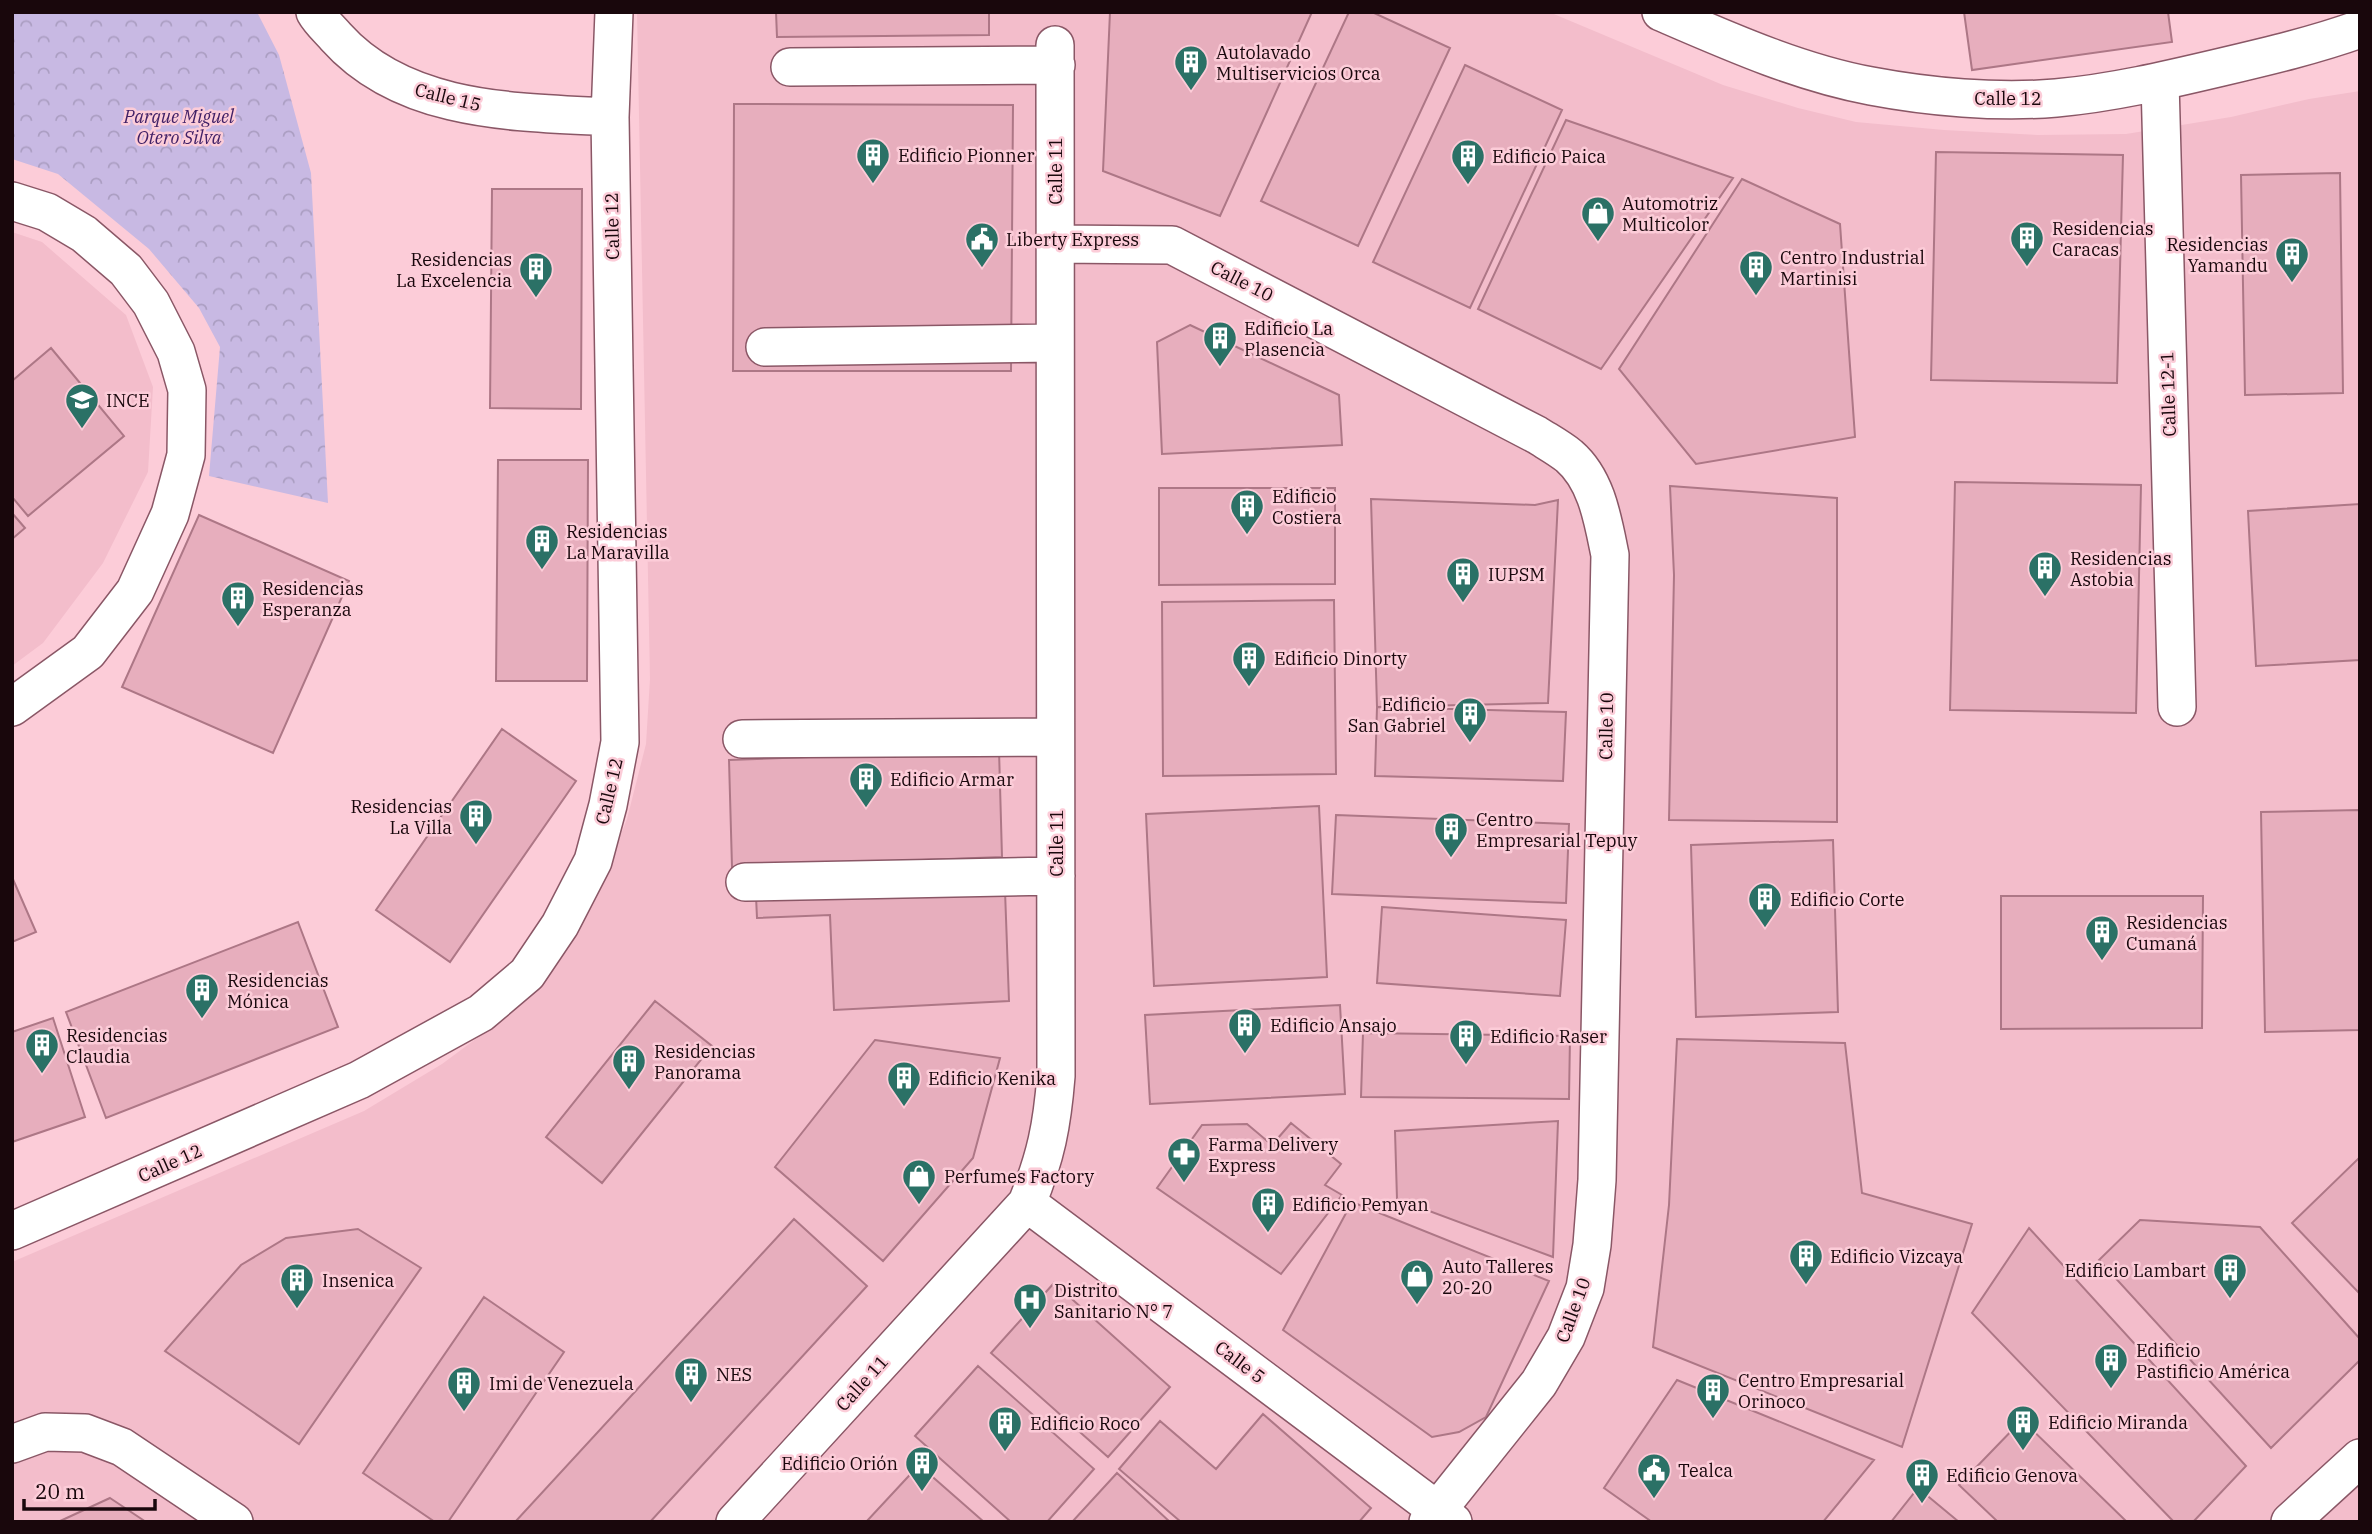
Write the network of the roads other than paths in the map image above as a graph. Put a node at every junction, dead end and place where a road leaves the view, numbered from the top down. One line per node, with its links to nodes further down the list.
1 (315, 12): 7 (street, Calle 15)
2 (614, 12): 7 (street, Calle 12)
3 (1661, 12): 6 (street, Calle 12)
4 (2360, 29): 6 (street, Calle 12)
5 (790, 67): 9 (street, Calle 11)
6 (2160, 82): 13 (street, Calle 12-1)
7 (610, 117): 19 (street, Calle 12)
8 (12, 201): 12 (street)
9 (1055, 244): 10 (street, Calle 11); 22 (street, Calle 10)
10 (1055, 343): 11 (street); 14 (street, Calle 11)
11 (765, 347)
12 (12, 707)
13 (2177, 707)
14 (1055, 737): 15 (street); 16 (street, Calle 11)
15 (742, 739)
16 (1056, 876): 17 (street); 18 (street, Calle 11)
17 (745, 882)
18 (1027, 1203): 22 (street, Calle 5); 24 (street, Calle 11)
19 (12, 1231)
20 (12, 1444): 23 (street)
21 (2360, 1458): 25 (street)
22 (1440, 1518)
23 (234, 1522)
24 (735, 1522)
25 (2290, 1522)

